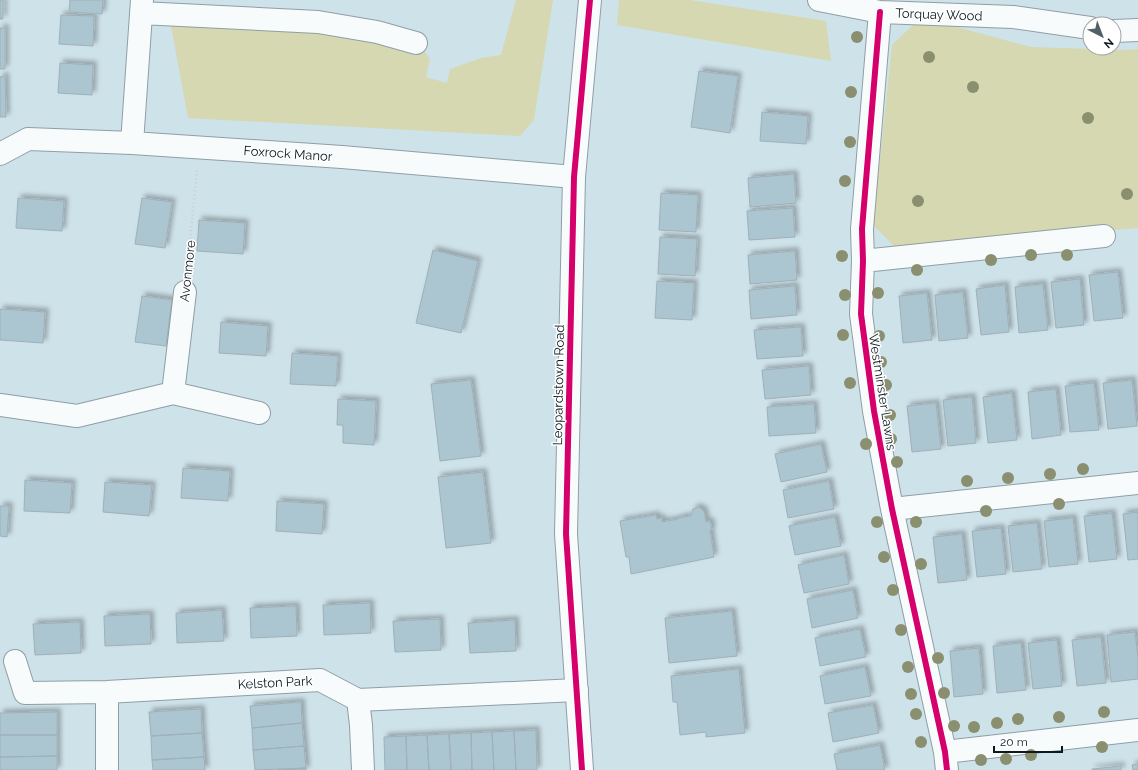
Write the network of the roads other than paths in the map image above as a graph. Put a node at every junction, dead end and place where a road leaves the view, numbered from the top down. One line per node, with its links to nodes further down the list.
1 (590, 0): 12 (street, Leopardstown Road)
2 (819, 0): 5 (street, Torquay Wood)
3 (142, 7): 9 (street); 10 (street)
4 (1014, 9): 5 (street, Torquay Wood); 6 (street, Torquay Wood)
5 (880, 12): 14 (street, Westminster Lawns)
6 (1082, 26)
7 (1138, 30): 8 (street)
8 (1122, 31)
9 (416, 43)
10 (132, 144): 11 (street); 12 (street, Foxrock Manor)
11 (0, 154)
12 (574, 177): 22 (street, Leopardstown Road)
13 (1104, 236): 14 (street)
14 (863, 262): 20 (street, Westminster Lawns)
15 (185, 292): 16 (street, Avonmore)
16 (173, 393): 17 (street); 18 (street)
17 (0, 405)
18 (259, 413)
19 (1138, 483): 20 (street)
20 (892, 509): 26 (street, Westminster Lawns)
21 (15, 662): 23 (street, Kelston Park)
22 (577, 690): 24 (street); 29 (street, Leopardstown Road)
23 (107, 692): 24 (street, Kelston Park); 27 (street)
24 (358, 700): 28 (street)
25 (1138, 730): 26 (street, Westminster Lawns)
26 (946, 761)
27 (107, 770)
28 (363, 770)
29 (582, 770)

